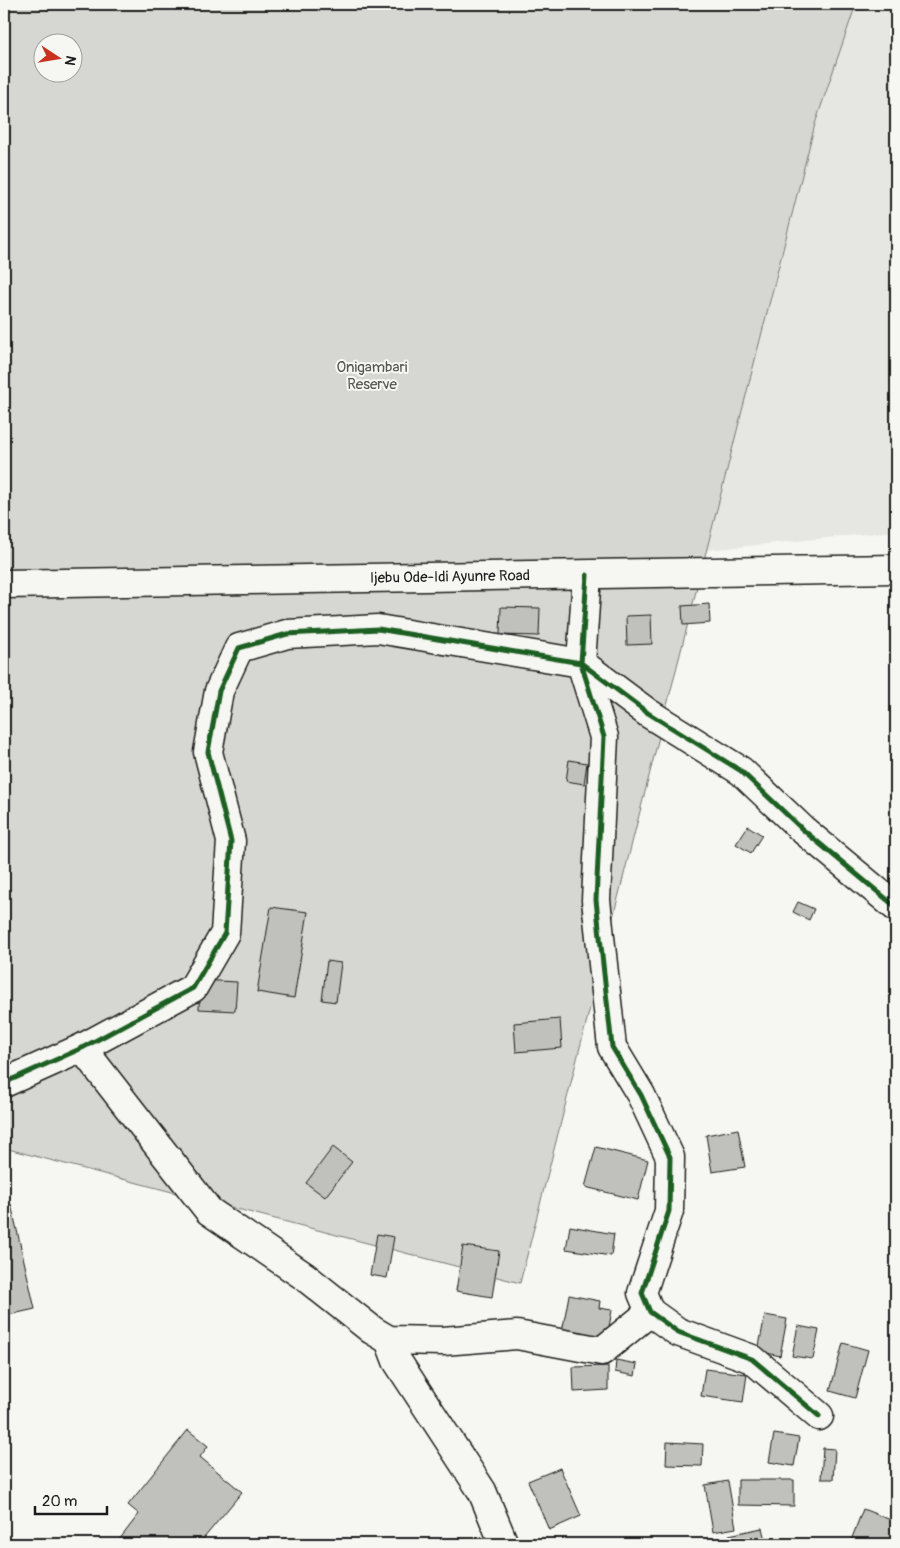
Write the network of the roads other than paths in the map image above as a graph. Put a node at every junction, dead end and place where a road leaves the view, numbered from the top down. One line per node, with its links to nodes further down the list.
1 (896, 569): 2 (street, Ijebu Ode-Idi Ayunre Road)
2 (587, 575): 3 (street, Ijebu Ode-Idi Ayunre Road); 4 (street)
3 (4, 584)
4 (581, 664): 5 (street); 6 (street); 8 (street)
5 (896, 908)
6 (82, 1048): 7 (street); 9 (street)
7 (4, 1084)
8 (650, 1312): 9 (street); 10 (street)
9 (389, 1340): 11 (street)
10 (819, 1416)
11 (504, 1544)

